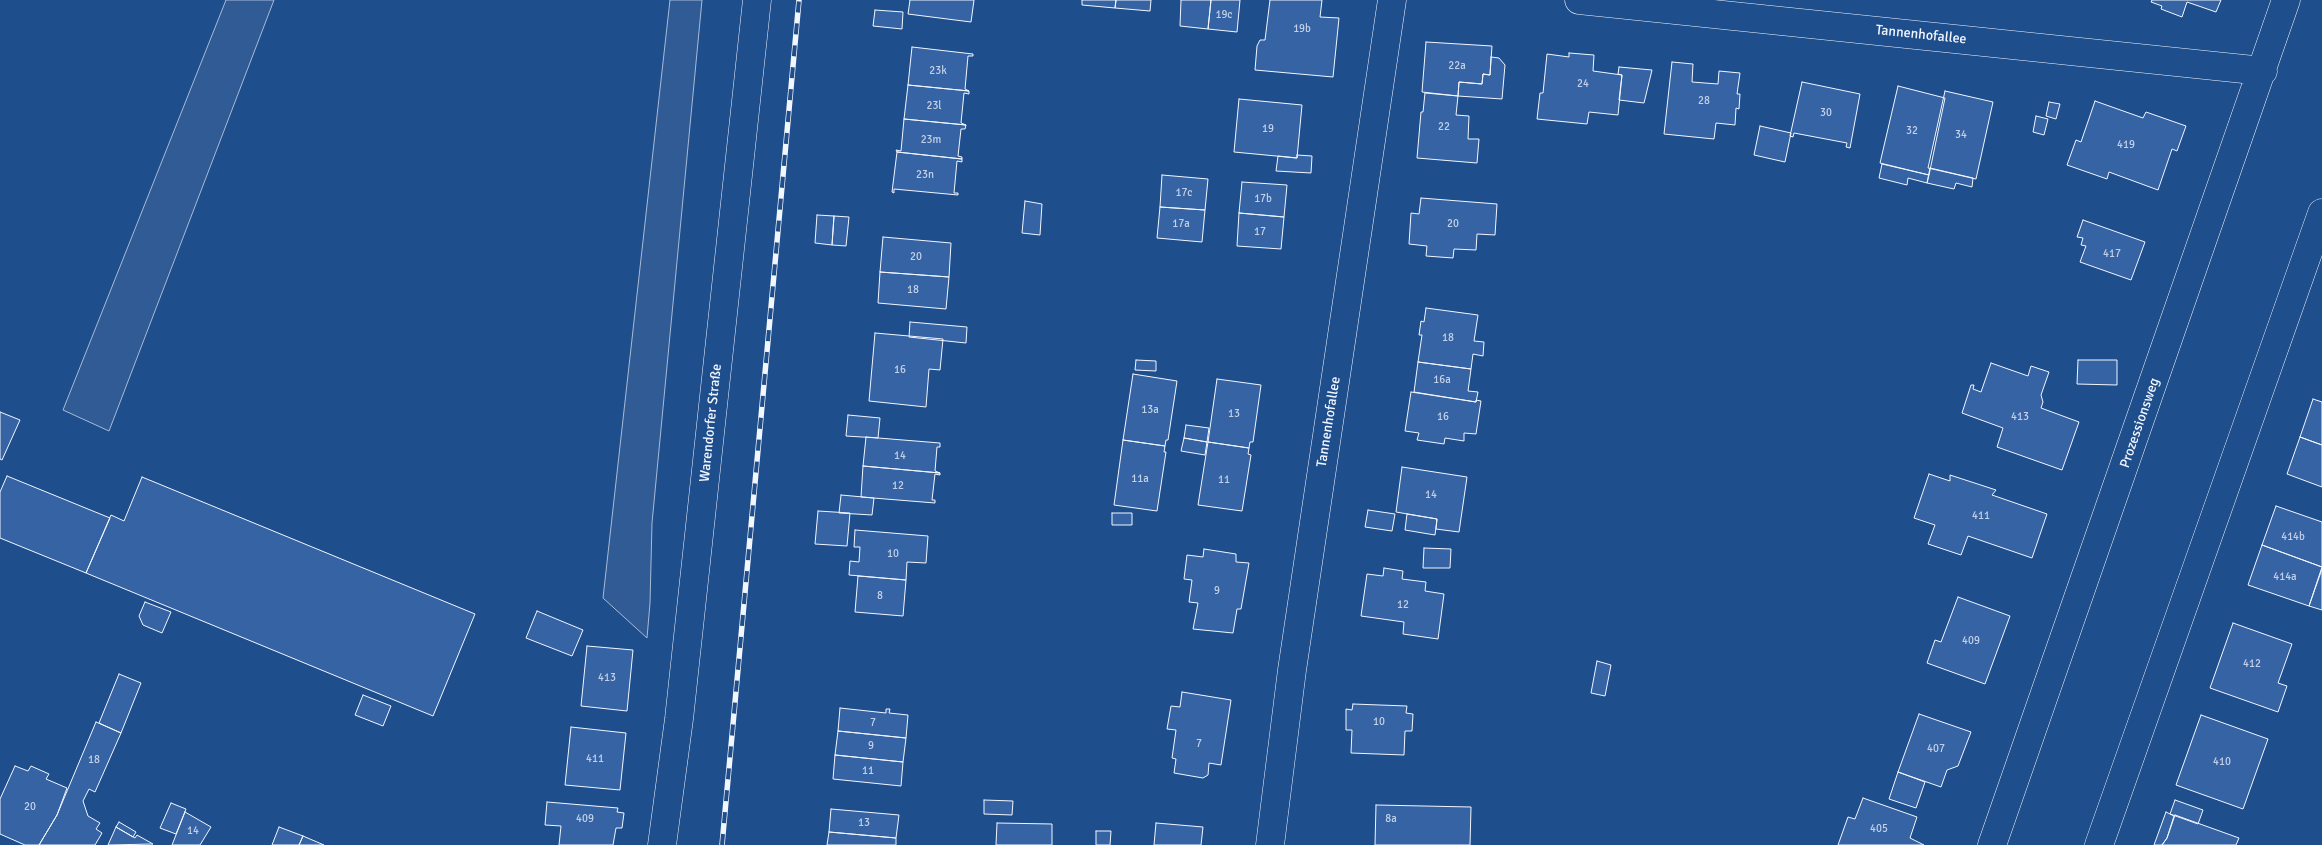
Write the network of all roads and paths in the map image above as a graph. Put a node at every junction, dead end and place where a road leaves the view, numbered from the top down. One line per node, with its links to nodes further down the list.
1 (757, 0): 7 (street, Warendorfer Straße)
2 (1392, 0): 8 (street, Tannenhofallee)
3 (1579, 0): 5 (street, Tannenhofallee)
4 (2286, 0): 5 (street, Prozessionsweg)
5 (2263, 70): 9 (street, Prozessionsweg)
6 (2322, 214): 10 (street)
7 (662, 845)
8 (1270, 845)
9 (1992, 845)
10 (2099, 845)

